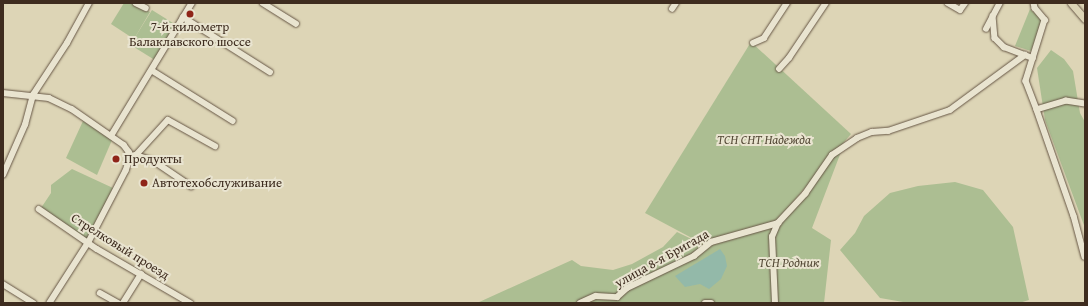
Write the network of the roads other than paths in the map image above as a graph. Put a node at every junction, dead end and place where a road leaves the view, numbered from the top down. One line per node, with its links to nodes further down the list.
1 (89, 3): 27 (street)
2 (136, 3): 13 (street)
3 (192, 3): 16 (street)
4 (263, 3): 18 (street)
5 (676, 3): 14 (street)
6 (787, 3): 20 (street)
7 (826, 3): 23 (street)
8 (948, 3): 9 (street)
9 (965, 3)
10 (1000, 3): 15 (street)
11 (1034, 3): 22 (street)
12 (1071, 3): 17 (main road)
13 (146, 8)
14 (672, 9)
15 (993, 16): 19 (street); 21 (street)
16 (183, 17): 24 (street); 25 (street)
17 (1085, 20)
18 (296, 24)
19 (986, 29)
20 (754, 43)
21 (1025, 55): 22 (street); 37 (street)
22 (1033, 58): 29 (street)
23 (778, 69)
24 (153, 71): 30 (street); 31 (street)
25 (270, 72)
26 (3, 93): 27 (street)
27 (33, 95): 31 (street); 34 (street)
28 (1085, 104): 29 (street)
29 (1037, 110): 39 (street)
30 (232, 121)
31 (111, 136): 33 (street)
32 (216, 146): 33 (street)
33 (133, 156): 35 (street); 38 (street)
34 (3, 175)
35 (191, 186)
36 (38, 208): 38 (street, Стрелковый проезд)
37 (778, 223): 48 (street, улица 8-я Бригада); 51 (street)
38 (89, 242): 40 (street, Стрелковый проезд); 44 (street)
39 (1085, 257)
40 (141, 274): 46 (street); 47 (street, Стрелковый проезд)
41 (3, 284): 43 (street)
42 (100, 293): 45 (street)
43 (33, 303)
44 (50, 303)
45 (118, 303)
46 (123, 303)
47 (190, 303)
48 (580, 303)
49 (705, 303): 50 (street)
50 (711, 303)
51 (775, 303)

